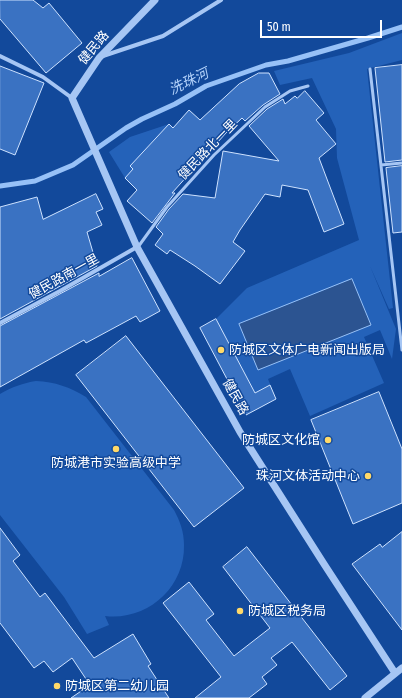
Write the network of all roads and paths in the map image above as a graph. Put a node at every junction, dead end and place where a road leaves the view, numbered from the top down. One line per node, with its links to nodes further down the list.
1 (155, 0): 4 (street, 健民路)
2 (221, 0): 4 (street)
3 (0, 56): 7 (street)
4 (99, 58): 7 (street, 健民路)
5 (370, 70): 9 (lane)
6 (308, 86): 10 (lane, 健民路北一里)
7 (72, 98): 10 (street, 健民路)
8 (402, 163): 9 (lane)
9 (381, 165): 12 (lane)
10 (137, 247): 11 (street, 健民路南一里); 14 (street, 健民路)
11 (0, 323)
12 (402, 350)
13 (402, 668): 14 (street)
14 (395, 673): 15 (street)
15 (365, 698)

